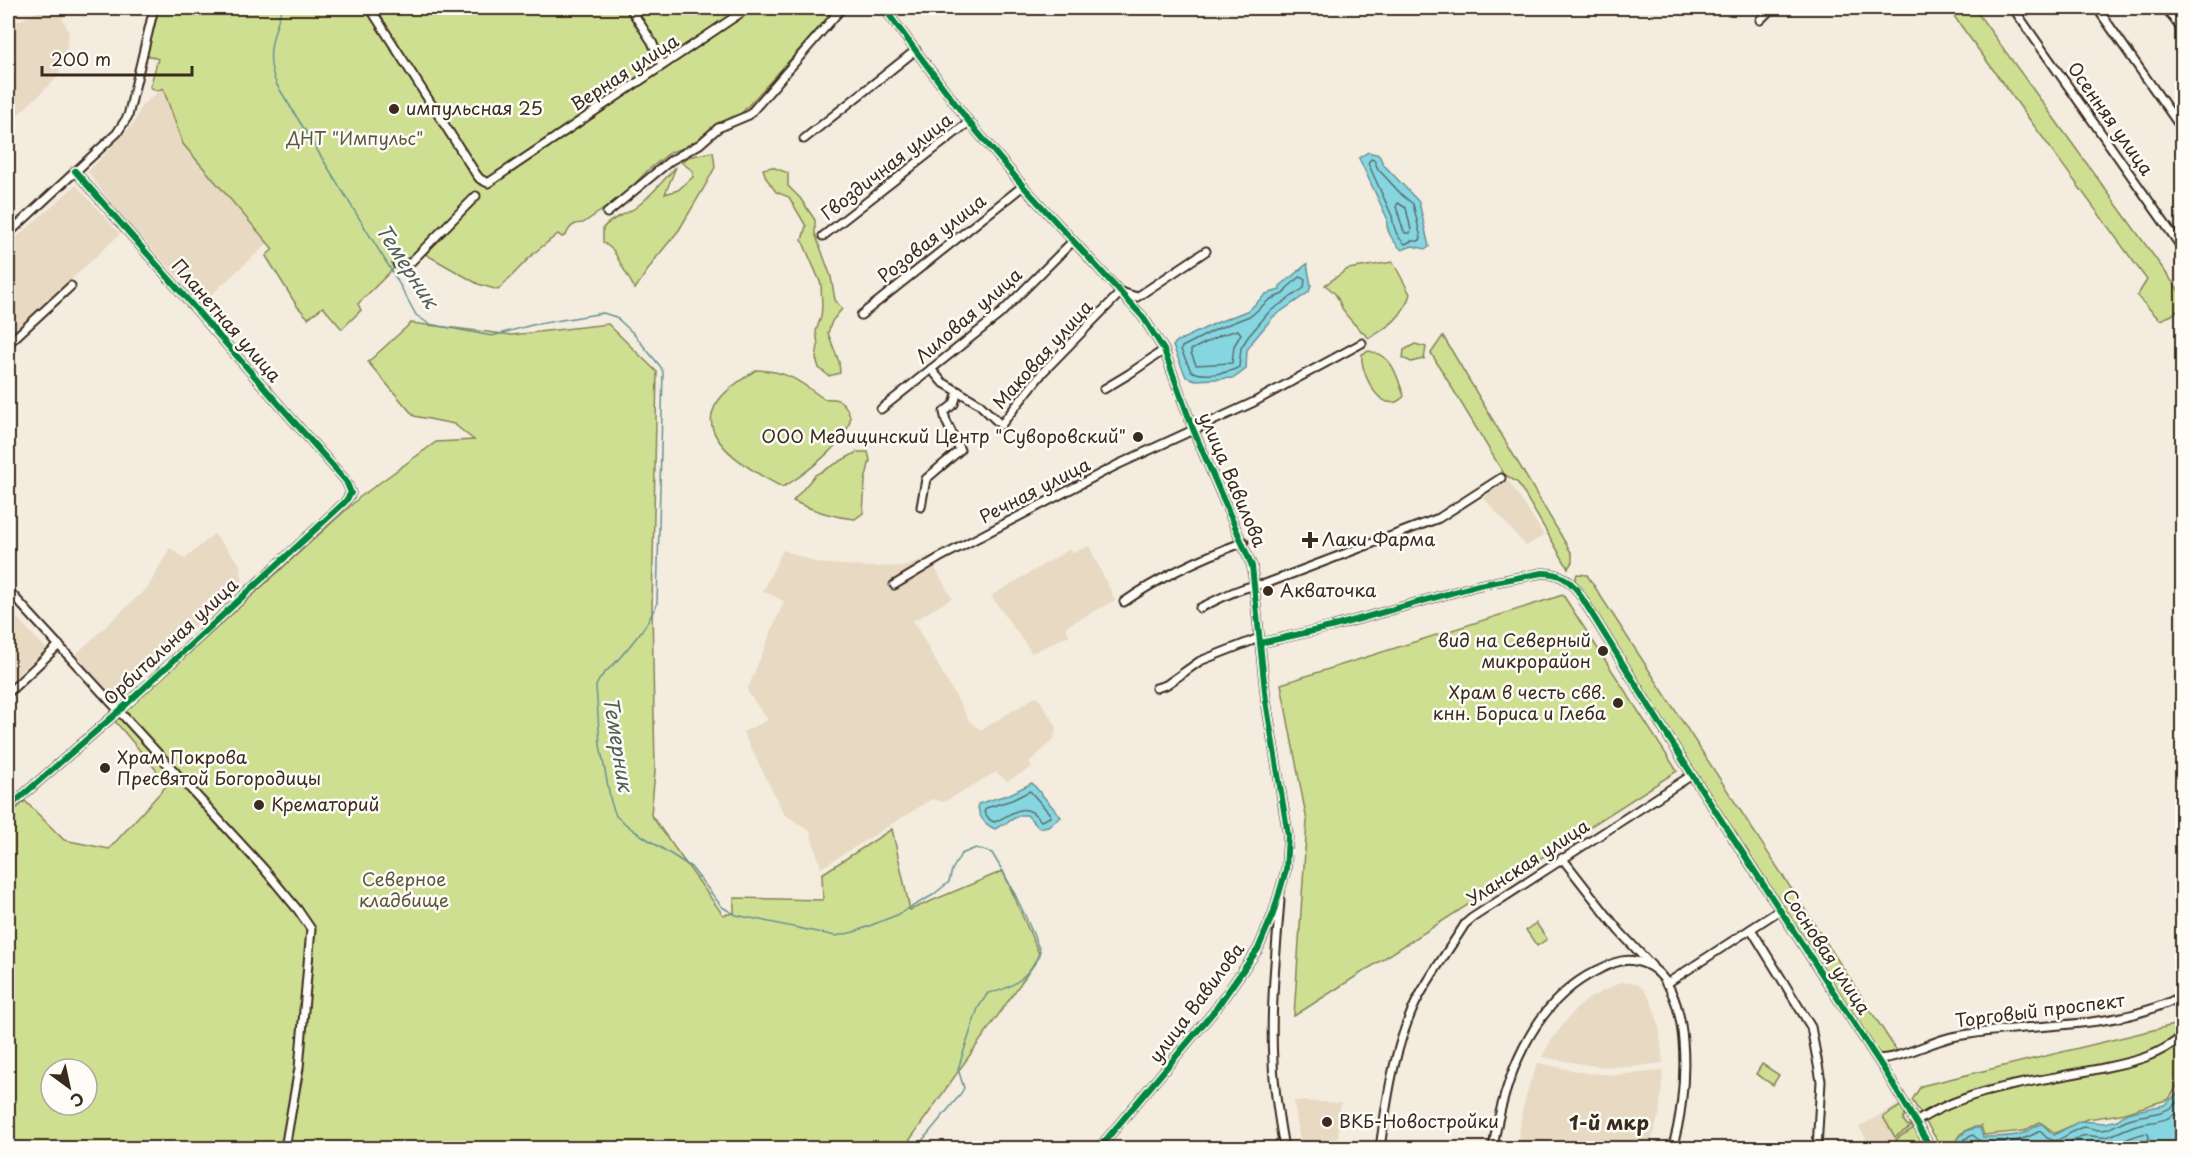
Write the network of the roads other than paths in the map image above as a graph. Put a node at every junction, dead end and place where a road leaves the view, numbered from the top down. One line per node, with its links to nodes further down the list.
1 (153, 8): 18 (street)
2 (370, 8): 14 (street, Верная улица)
3 (630, 8): 14 (street)
4 (748, 8): 14 (street, Верная улица)
5 (842, 8): 21 (street)
6 (884, 8): 13 (street, улица Вавилова)
7 (1772, 8): 11 (street)
8 (2013, 8): 25 (street, Осенняя улица)
9 (2097, 8): 16 (street)
10 (2166, 8): 12 (street)
11 (1760, 20)
12 (2182, 30)
13 (916, 50): 15 (street, улица Вавилова); 17 (street)
14 (662, 65)
15 (969, 122): 19 (street, улица Вавилова); 23 (street, Гвоздичная улица)
16 (2182, 129)
17 (804, 139)
18 (75, 171): 22 (street); 40 (street, Планетная улица)
19 (1023, 186): 24 (street, улица Вавилова); 30 (street, Розовая улица)
20 (476, 196): 27 (street)
21 (608, 213)
22 (8, 234)
23 (823, 236)
24 (1072, 242): 29 (street, улица Вавилова); 34 (street, Лиловая улица)
25 (2182, 248)
26 (1206, 251): 29 (street)
27 (397, 264)
28 (71, 286): 32 (street)
29 (1120, 292): 33 (street, улица Вавилова); 36 (street, Маковая улица)
30 (861, 315)
31 (1362, 343): 38 (street, Речная улица)
32 (8, 344)
33 (1164, 350): 35 (street); 38 (street, улица Вавилова)
34 (931, 369): 36 (street, Маковая улица); 37 (street, Лиловая улица)
35 (1104, 388)
36 (958, 391): 41 (street)
37 (881, 409)
38 (1193, 429): 42 (street, улица Вавилова); 43 (street, Речная улица)
39 (1501, 478): 44 (street)
40 (351, 493): 52 (street, Орбитальная улица)
41 (921, 507)
42 (1244, 542): 44 (street, улица Вавилова); 46 (street)
43 (894, 585)
44 (1254, 585): 47 (street); 48 (street, улица Вавилова)
45 (8, 590): 49 (street)
46 (1124, 602)
47 (1200, 608)
48 (1260, 640): 50 (street); 53 (street, Сосновая улица); 56 (street, улица Вавилова)
49 (59, 645): 51 (street); 52 (street)
50 (1156, 688)
51 (8, 693)
52 (118, 712): 54 (street, Орбитальная улица); 67 (street)
53 (1692, 775): 55 (street, Уланская улица); 57 (street, Сосновая улица)
54 (8, 808)
55 (1562, 858): 59 (street); 70 (street, Уланская улица)
56 (1281, 885): 68 (street, улица Вавилова); 69 (street, улица Вавилова)
57 (1780, 910): 58 (street); 64 (street, Сосновая улица)
58 (1751, 929): 60 (street); 73 (street)
59 (1657, 972): 60 (street); 71 (street)
60 (1666, 984): 72 (street)
61 (2182, 996): 63 (street, Торговый проспект)
62 (2182, 1036): 66 (street)
63 (1900, 1055): 64 (street, Торговый проспект); 65 (street)
64 (1877, 1058): 65 (street, Сосновая улица)
65 (1887, 1074): 66 (street, Сосновая улица)
66 (1916, 1122): 74 (street, Сосновая улица)
67 (285, 1149)
68 (1099, 1149)
69 (1284, 1149)
70 (1380, 1149)
71 (1492, 1149)
72 (1671, 1149)
73 (1817, 1149)
74 (1931, 1149)

